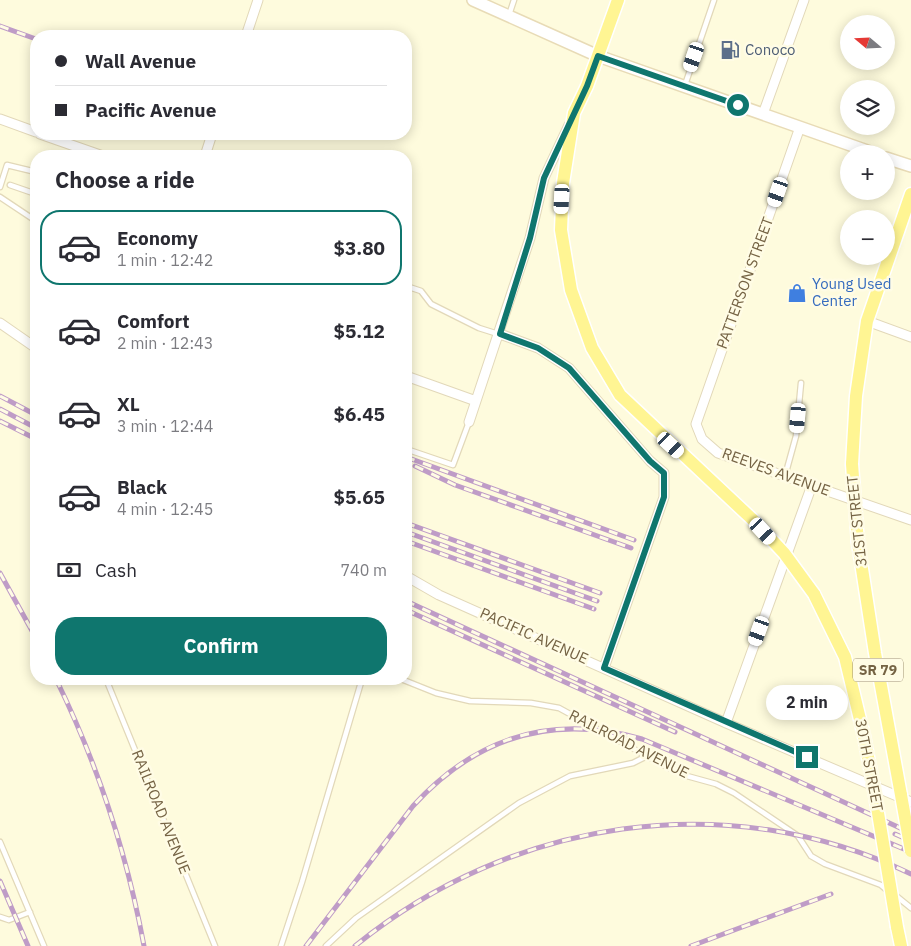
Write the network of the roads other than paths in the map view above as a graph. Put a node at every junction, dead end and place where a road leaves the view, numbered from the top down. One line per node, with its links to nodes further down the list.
1 (258, 0): 8 (street)
2 (473, 0): 7 (main road)
3 (514, 0): 7 (lane)
4 (618, 0): 9 (main road, 30TH STREET / SR 79)
5 (714, 0): 10 (lane)
6 (804, 0): 12 (street)
7 (509, 16): 9 (main road)
8 (248, 30)
9 (598, 56): 10 (main road); 11 (main road, 30TH STREET / SR 79)
10 (684, 86): 12 (main road)
11 (574, 113): 31 (street, 30TH STREET); 60 (main road, 30TH STREET / SR 79, bridge)
12 (763, 114): 14 (main road)
13 (0, 119): 15 (street)
14 (800, 127): 17 (main road); 38 (street, PATTERSON STREET)
15 (30, 130)
16 (52, 140): 18 (street)
17 (851, 145)
18 (73, 150)
19 (895, 161): 20 (main road)
20 (911, 166)
21 (30, 171): 23 (lane)
22 (10, 185): 24 (lane)
23 (0, 187)
24 (30, 192)
25 (911, 194): 29 (main road, 31ST STREET / SR 79)
26 (0, 198): 27 (lane)
27 (30, 216)
28 (412, 288): 31 (lane)
29 (867, 321): 32 (street); 50 (main road, 31ST STREET / SR 79, bridge)
30 (0, 323): 33 (street)
31 (500, 334): 36 (street, 30TH STREET); 44 (street)
32 (911, 337)
33 (30, 344)
34 (412, 378): 36 (street)
35 (801, 383): 40 (lane)
36 (476, 401): 37 (street, 30TH STREET)
37 (469, 422): 39 (lane)
38 (702, 439): 40 (street, REEVES AVENUE)
39 (412, 451)
40 (785, 476): 41 (street, REEVES AVENUE)
41 (812, 485): 42 (street, REEVES AVENUE); 48 (street)
42 (911, 520)
43 (412, 579): 44 (street, PACIFIC AVENUE)
44 (604, 668): 48 (street, PACIFIC AVENUE)
45 (412, 683): 49 (lane, RAILROAD AVENUE)
46 (108, 685): 57 (lane, RAILROAD AVENUE)
47 (360, 685): 58 (lane)
48 (726, 723): 50 (street, PACIFIC AVENUE)
49 (647, 756): 53 (lane, RAILROAD AVENUE); 59 (lane)
50 (906, 799): 52 (main road, 31ST STREET / SR 79, bridge)
51 (0, 842): 54 (lane)
52 (911, 852)
53 (911, 908)
54 (30, 912): 55 (lane); 56 (lane)
55 (0, 917)
56 (44, 946)
57 (215, 946)
58 (280, 946)
59 (326, 946)
60 (901, 946)

